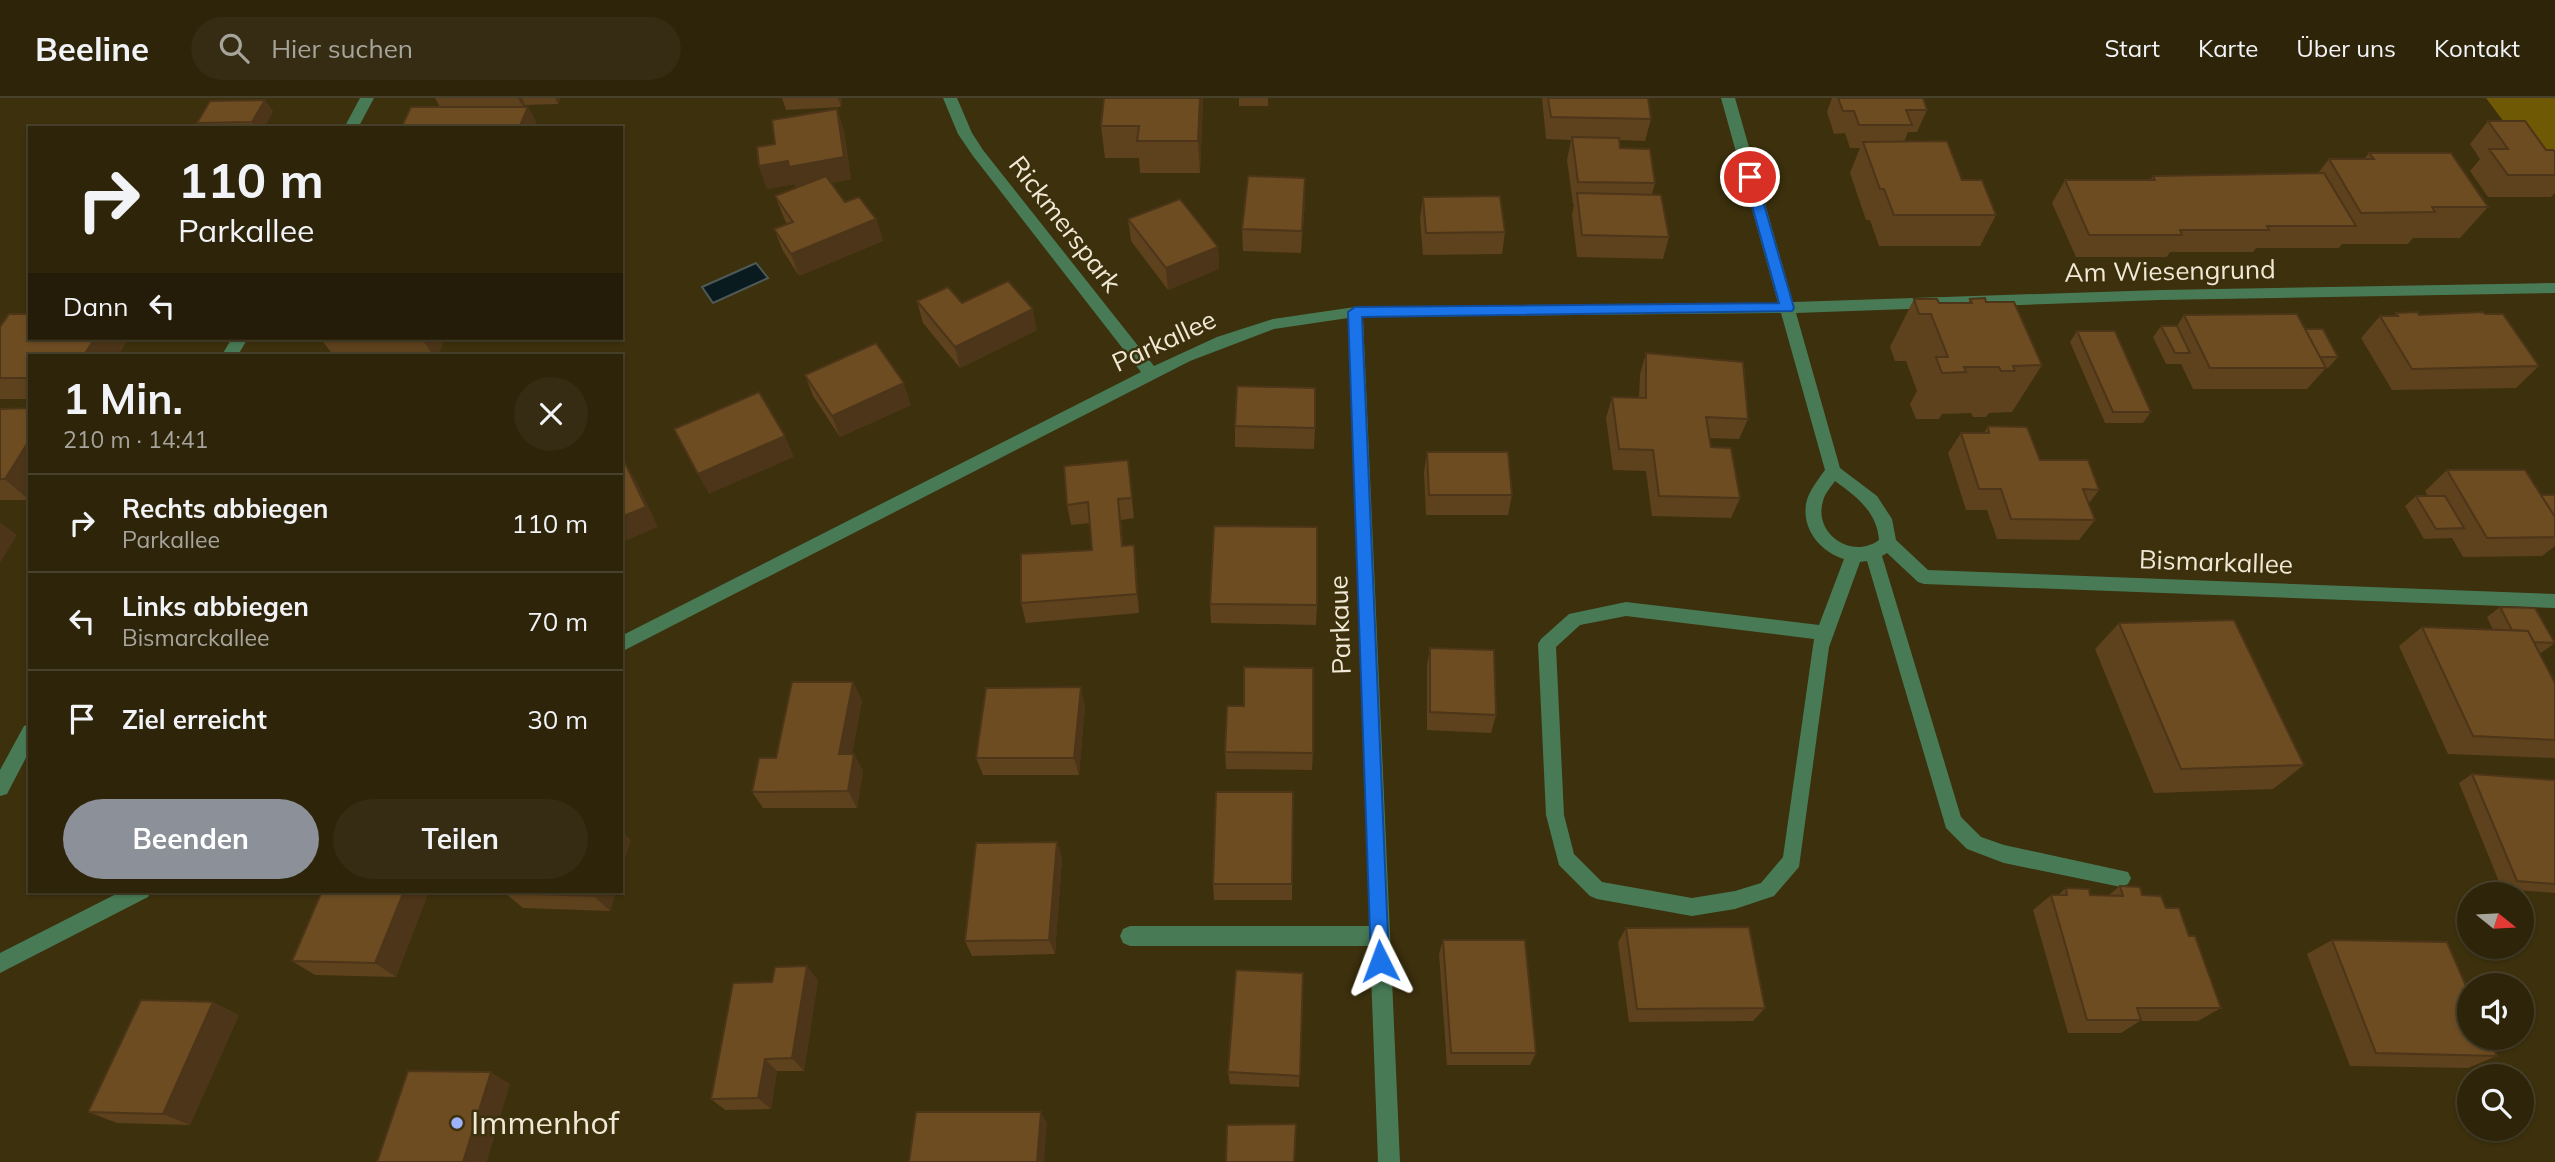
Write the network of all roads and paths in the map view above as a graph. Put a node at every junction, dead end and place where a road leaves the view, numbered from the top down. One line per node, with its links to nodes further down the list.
1 (367, 98): 4 (street)
2 (950, 98): 8 (street, Rickmerspark)
3 (1728, 98): 6 (street)
4 (352, 126)
5 (2555, 288): 6 (street, Am Wiesengrund)
6 (1787, 308): 7 (street, Parkallee); 9 (street)
7 (1355, 312): 8 (street, Parkallee); 20 (street, Parkaue)
8 (1151, 374): 14 (street, Parkallee)
9 (1833, 471): 10 (street); 11 (street)
10 (1881, 548): 11 (street); 12 (street, Bismarkallee); 17 (street)
11 (1854, 554): 13 (street)
12 (2555, 601)
13 (1825, 633): 13 (street)
14 (623, 644)
15 (28, 737): 16 (street)
16 (0, 788)
17 (2121, 878)
18 (137, 893): 21 (street)
19 (1129, 936): 20 (street)
20 (1379, 936): 22 (street, Parkaue)
21 (0, 963)
22 (1389, 1162)

